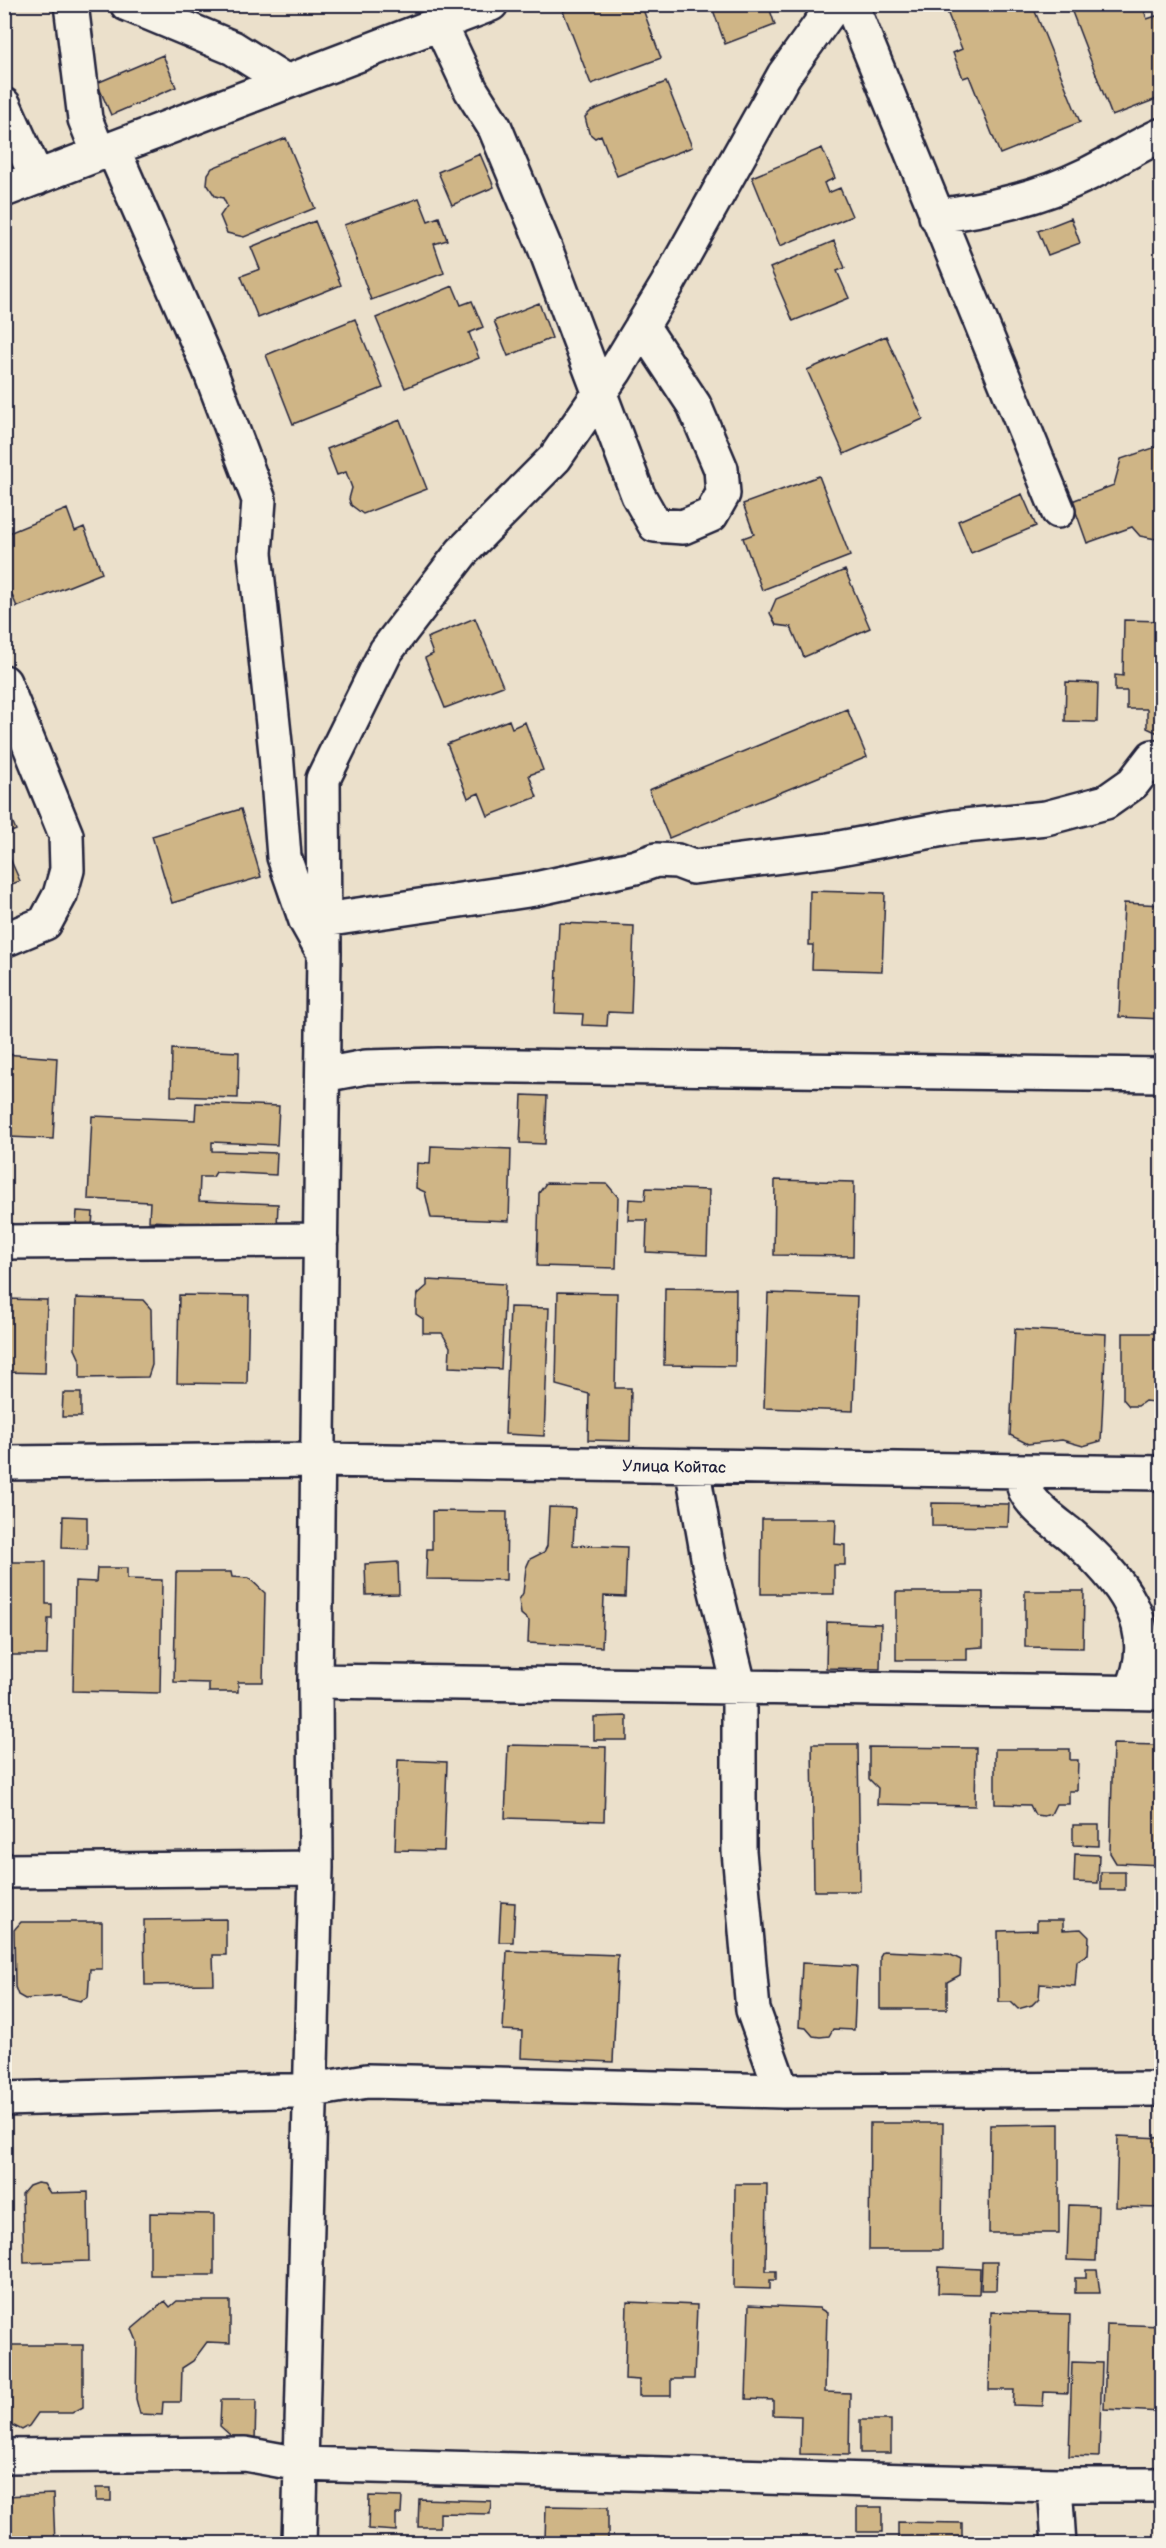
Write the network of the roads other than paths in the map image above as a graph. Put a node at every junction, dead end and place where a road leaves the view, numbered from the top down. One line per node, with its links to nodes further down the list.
1 (71, 4): 10 (street)
2 (127, 4): 7 (street)
3 (491, 4): 6 (street)
4 (835, 4): 14 (street)
5 (851, 4): 13 (street)
6 (440, 24): 7 (street); 15 (street)
7 (286, 82): 10 (street)
8 (4, 105): 11 (street)
9 (1161, 135): 13 (street)
10 (106, 151): 11 (street); 21 (street)
11 (37, 178): 12 (street)
12 (4, 190)
13 (936, 216): 16 (street)
14 (642, 326): 15 (street); 15 (street)
15 (599, 394): 19 (street)
16 (1058, 510)
17 (4, 682): 20 (street)
18 (1153, 757): 19 (street)
19 (324, 920): 21 (street)
20 (4, 940)
21 (324, 953): 23 (street)
22 (1161, 1075): 23 (street)
23 (323, 1076): 24 (street)
24 (321, 1240): 25 (street); 26 (street)
25 (4, 1242)
26 (319, 1460): 27 (street, Улица Койтас); 28 (street, Улица Койтас); 31 (street)
27 (4, 1463)
28 (692, 1466): 29 (street, Улица Койтас); 32 (street)
29 (1027, 1472): 30 (street); 33 (street)
30 (1161, 1473)
31 (315, 1681): 32 (street); 34 (street)
32 (739, 1685): 33 (street); 38 (street)
33 (1146, 1692)
34 (316, 1868): 35 (street); 37 (street)
35 (4, 1871)
36 (1161, 2089): 38 (street)
37 (313, 2090): 38 (street); 39 (street); 41 (street)
38 (782, 2091)
39 (4, 2099)
40 (4, 2456): 41 (street)
41 (300, 2464): 42 (street); 44 (street)
42 (1055, 2485): 43 (street); 45 (street)
43 (1161, 2485)
44 (300, 2544)
45 (1059, 2544)

